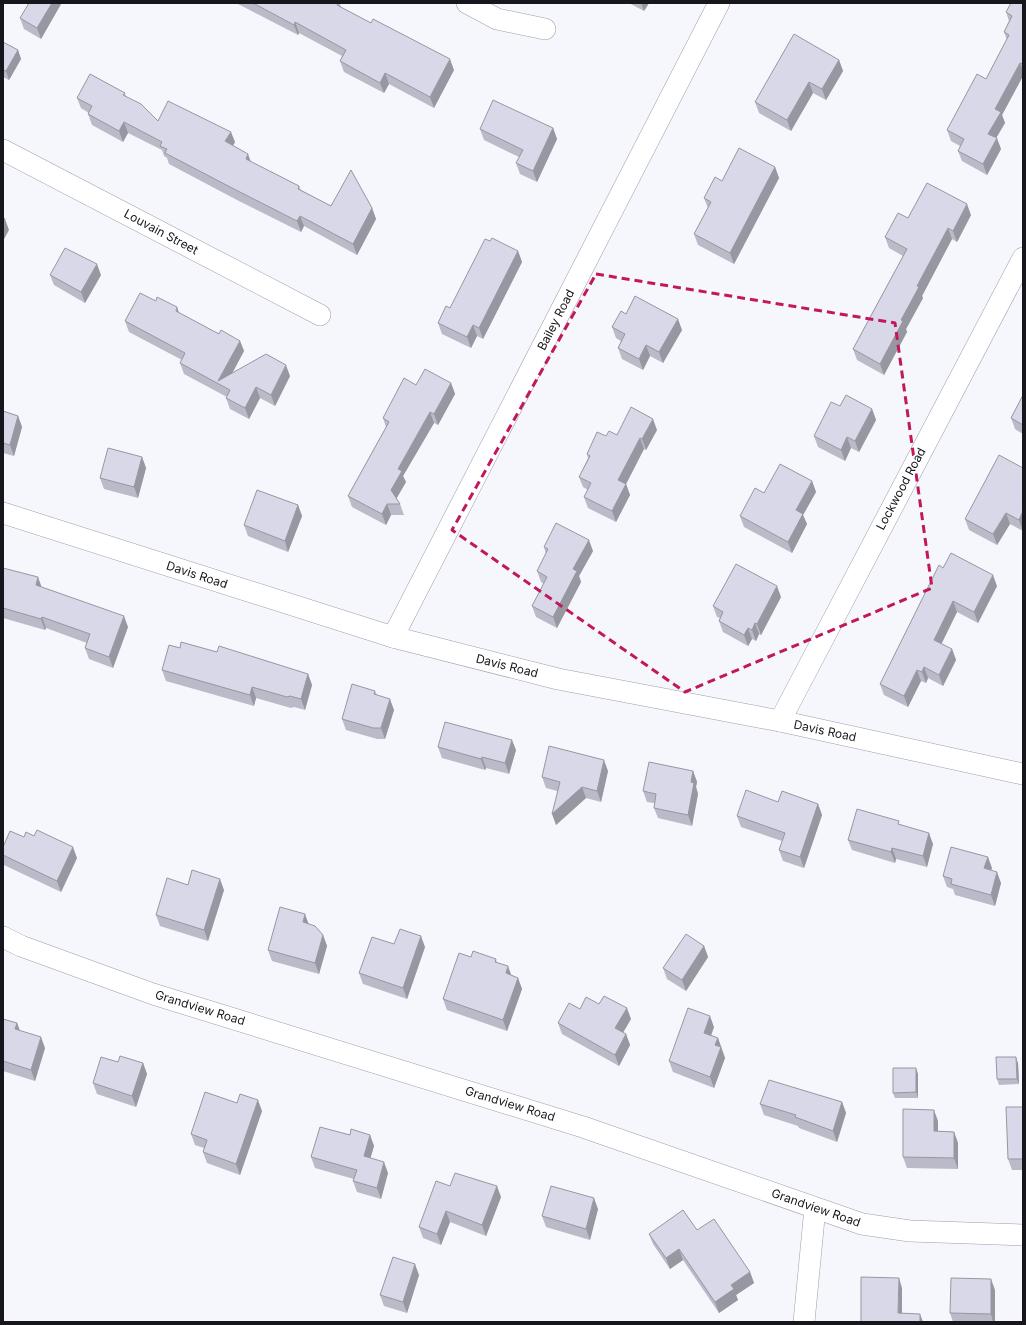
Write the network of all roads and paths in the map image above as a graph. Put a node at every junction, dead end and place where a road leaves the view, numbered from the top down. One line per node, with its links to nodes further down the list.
1 (467, 3): 3 (street)
2 (720, 3): 8 (street, Bailey Road)
3 (545, 29)
4 (3, 150): 6 (street, Louvain Street)
5 (1023, 258): 9 (street, Lockwood Road)
6 (320, 315)
7 (3, 513): 8 (street, Davis Road)
8 (393, 637): 9 (street, Davis Road)
9 (780, 721): 10 (street, Davis Road)
10 (1023, 774)
11 (3, 937): 12 (street, Grandview Road)
12 (815, 1208): 13 (street, Grandview Road); 14 (street)
13 (1023, 1234)
14 (804, 1322)

